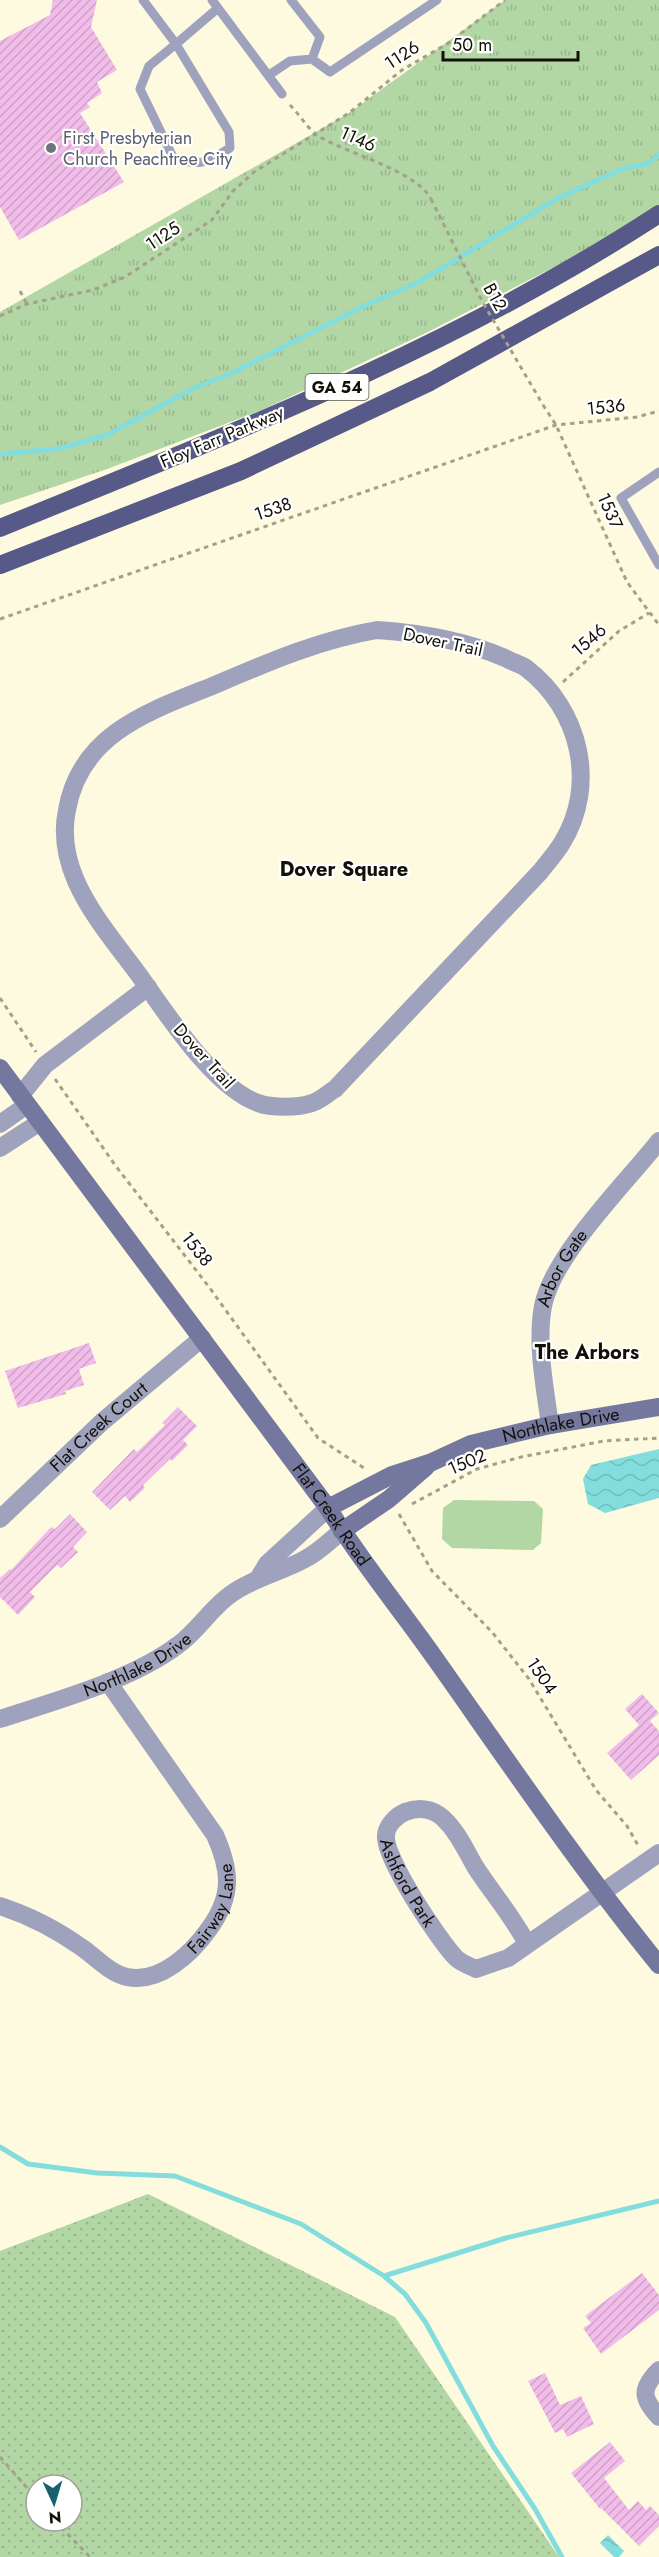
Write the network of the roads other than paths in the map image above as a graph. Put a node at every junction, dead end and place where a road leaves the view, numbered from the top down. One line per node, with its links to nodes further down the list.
1 (143, 0): 6 (lane)
2 (212, 0): 5 (lane)
3 (291, 0): 7 (lane)
4 (437, 0): 7 (lane)
5 (218, 8): 6 (lane); 8 (lane)
6 (176, 44): 6 (lane)
7 (312, 59): 8 (lane)
8 (269, 75): 9 (lane)
9 (282, 94)
10 (659, 214): 13 (main road, Floy Farr Parkway / GA 54)
11 (659, 255): 14 (main road, Floy Farr Parkway / GA 54)
12 (659, 472): 15 (lane)
13 (0, 528)
14 (0, 565)
15 (659, 565)
16 (148, 987): 16 (street, Dover Trail); 18 (street)
17 (0, 1068): 18 (street, Flat Creek Road)
18 (23, 1100): 19 (street, Flat Creek Road); 20 (street)
19 (40, 1122): 22 (street); 23 (street, Flat Creek Road)
20 (0, 1124)
21 (659, 1141): 25 (street, Arbor Gate)
22 (0, 1148)
23 (202, 1338): 27 (street, Flat Creek Road); 28 (street, Flat Creek Court)
24 (659, 1407): 25 (street, Northlake Drive)
25 (550, 1425): 26 (street, Northlake Drive)
26 (432, 1462): 27 (street, Northlake Drive); 29 (street, Northlake Drive)
27 (328, 1508): 29 (street, Flat Creek Road); 30 (street, Northlake Drive)
28 (0, 1519)
29 (342, 1531): 30 (street, Northlake Drive); 34 (street, Flat Creek Road)
30 (258, 1579): 31 (street, Northlake Drive)
31 (108, 1682): 32 (street, Northlake Drive); 35 (street, Fairway Lane)
32 (0, 1719)
33 (653, 1857): 34 (street, Ashford Park)
34 (601, 1893): 36 (street, Ashford Park); 37 (street, Flat Creek Road)
35 (0, 1906)
36 (527, 1944): 36 (street, Ashford Park)
37 (659, 1965)
38 (659, 2370): 39 (street)
39 (659, 2417)

